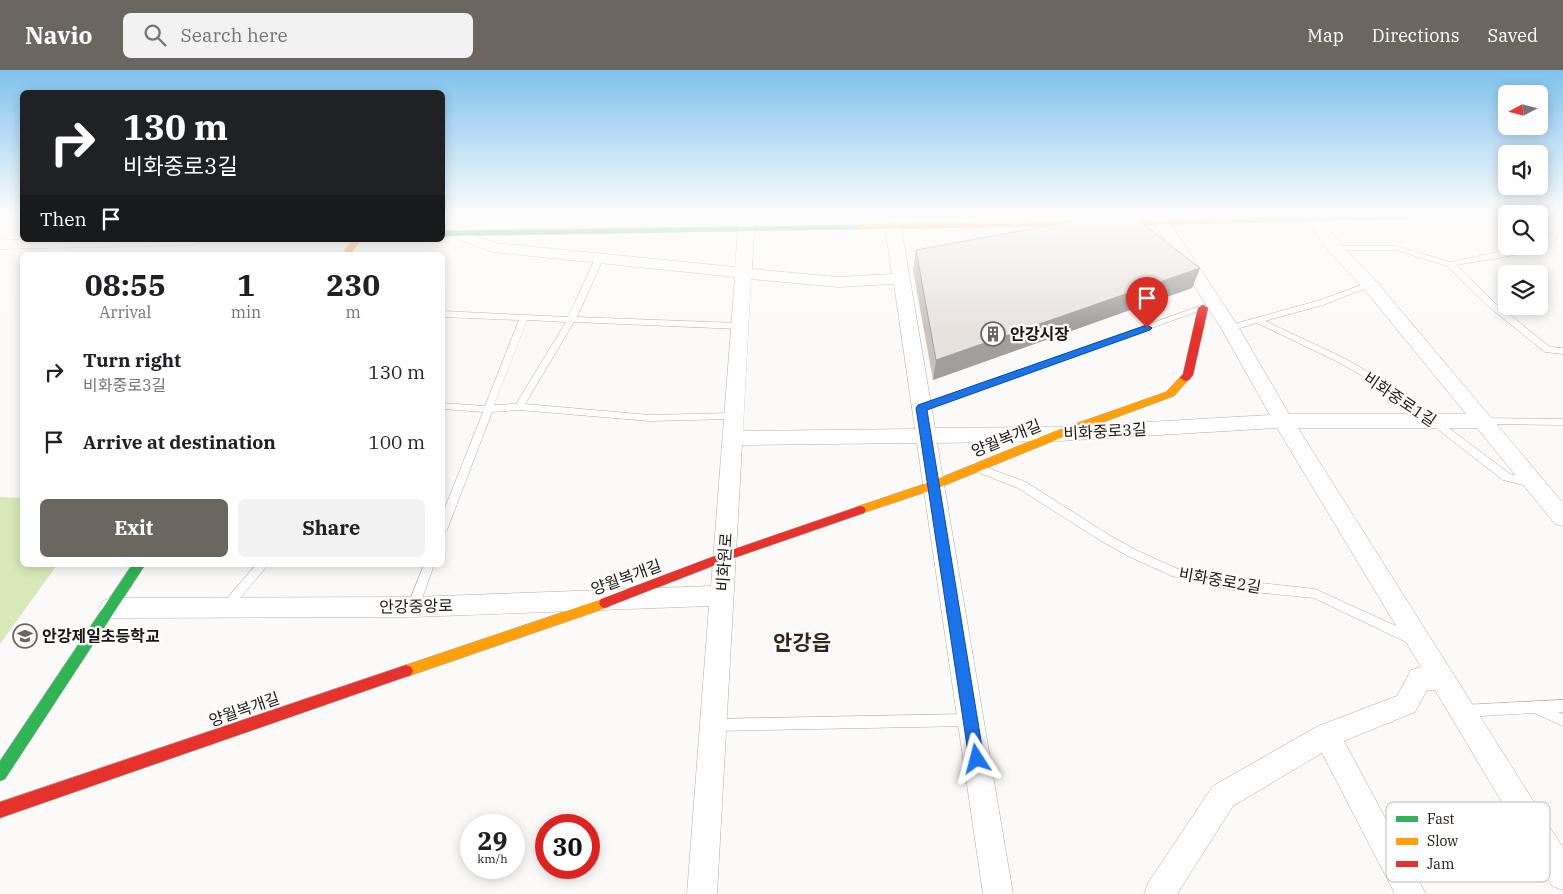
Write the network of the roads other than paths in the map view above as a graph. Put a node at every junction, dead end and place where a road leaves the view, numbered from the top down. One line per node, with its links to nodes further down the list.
1 (549, 253): 8 (street)
2 (744, 253): 10 (street, 비화원로)
3 (897, 253): 11 (street)
4 (1179, 253): 13 (street)
5 (1340, 253): 12 (street)
6 (1414, 253): 9 (lane)
7 (1502, 255): 9 (lane)
8 (598, 259): 10 (street); 16 (lane)
9 (1450, 264): 20 (lane)
10 (742, 273): 11 (street); 18 (street, 비화원로)
11 (901, 279): 23 (street)
12 (1370, 285): 17 (lane); 27 (street)
13 (1208, 306): 19 (street); 23 (lane); 30 (street, 양월복개길)
14 (445, 314): 15 (lane)
15 (523, 319): 16 (lane); 24 (lane)
16 (571, 320): 18 (lane); 22 (lane)
17 (1259, 321): 19 (lane); 26 (lane, 비화중로1길)
18 (739, 326): 29 (street, 비화원로)
19 (1230, 328): 25 (street)
20 (1563, 352)
21 (445, 406): 24 (lane)
22 (519, 407): 24 (lane); 29 (lane)
23 (921, 408): 31 (street)
24 (488, 409): 36 (lane)
25 (1284, 421): 26 (street); 30 (street, 비화중로3길); 46 (street)
26 (1434, 421): 27 (street); 33 (lane, 비화중로1길)
27 (1481, 421): 28 (lane); 33 (street)
28 (1563, 422)
29 (732, 427): 31 (street, 비화중로3길); 37 (street, 비화원로)
30 (1059, 434): 31 (street, 비화중로3길); 32 (street, 양월복개길)
31 (926, 435): 34 (street)
32 (976, 468): 34 (street, 양월복개길); 46 (lane, 비화중로2길)
33 (1535, 484): 35 (street)
34 (934, 485): 37 (street, 양월복개길); 51 (street)
35 (1563, 518)
36 (445, 522)
37 (724, 558): 41 (street, 비화원로); 42 (street, 양월복개길)
38 (138, 567): 44 (street)
39 (261, 567): 45 (lane)
40 (428, 567): 43 (lane)
41 (721, 596): 42 (street, 안강중앙로); 53 (street, 비화원로)
42 (619, 598): 43 (street, 안강중앙로); 57 (street, 양월복개길)
43 (413, 607): 45 (street, 안강중앙로)
44 (111, 608): 45 (street, 안강중앙로); 55 (street)
45 (225, 608)
46 (1420, 642): 47 (street)
47 (1442, 679): 50 (street); 54 (street)
48 (1563, 706): 49 (lane)
49 (1535, 707): 50 (lane); 52 (lane)
50 (1462, 711): 56 (street)
51 (971, 720): 53 (lane); 63 (street)
52 (1563, 720)
53 (713, 725): 62 (street, 비화원로)
54 (1327, 735): 58 (street); 64 (street)
55 (0, 774)
56 (1518, 802)
57 (0, 810)
58 (1386, 847)
59 (1550, 854): 60 (street)
60 (1563, 875)
61 (1405, 882): 65 (street)
62 (702, 894)
63 (998, 894)
64 (1159, 894)
65 (1411, 894)

